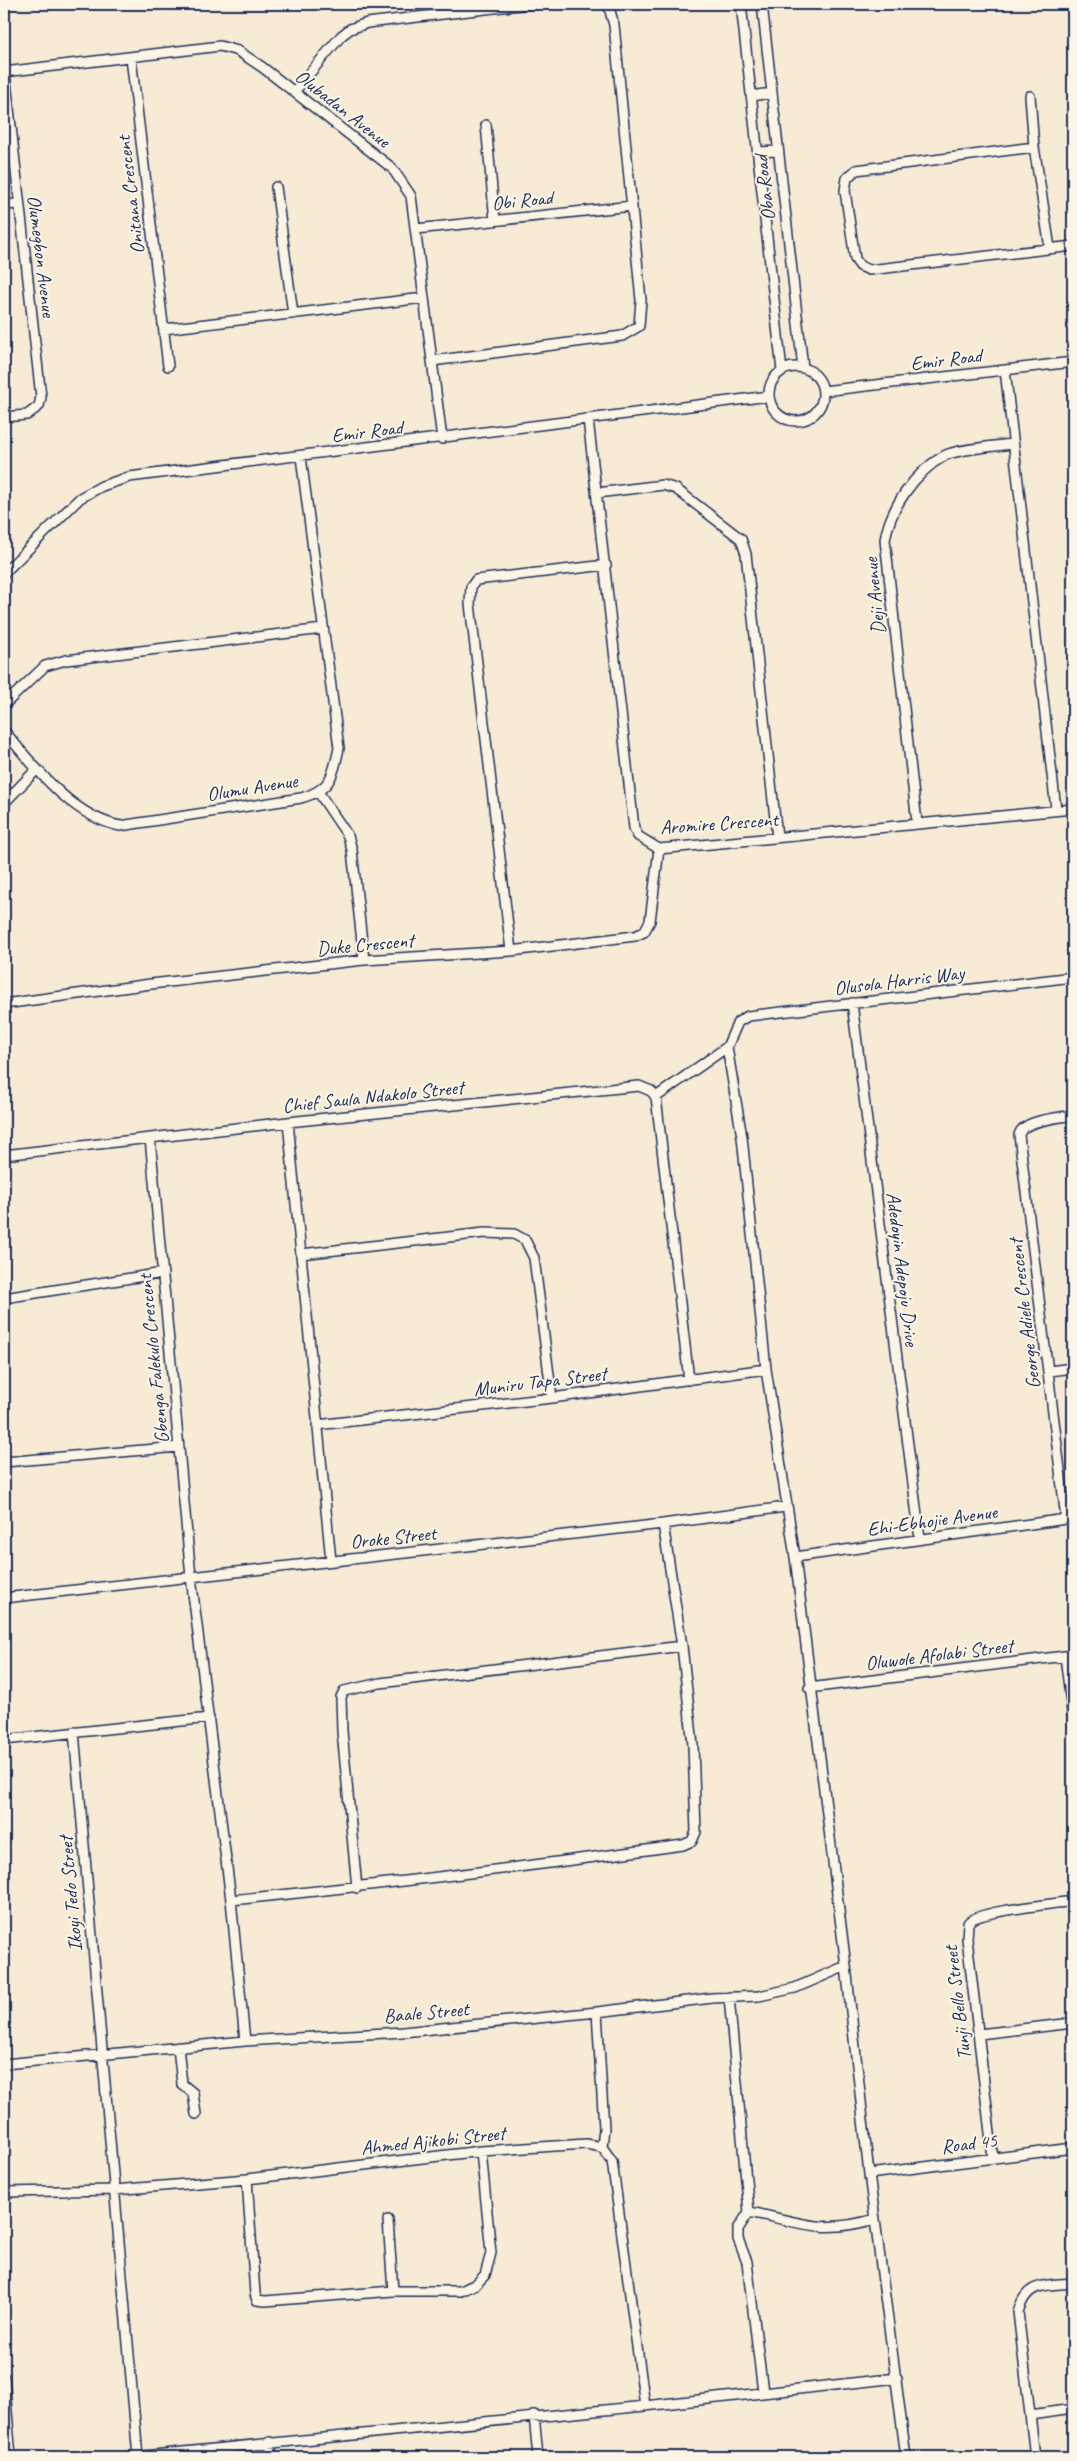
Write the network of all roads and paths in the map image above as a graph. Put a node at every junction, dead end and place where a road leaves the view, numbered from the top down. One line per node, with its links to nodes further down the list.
1 (529, 4): 7 (street)
2 (608, 4): 18 (street)
3 (741, 4): 9 (street)
4 (762, 4): 8 (street, Oba Road)
5 (131, 58): 6 (street, Olubadan Avenue); 7 (street, Olubadan Avenue); 25 (street, Onitana Crescent)
6 (4, 72): 16 (street, Olumegbon Avenue)
7 (294, 92): 20 (street, Olubadan Avenue)
8 (771, 93): 9 (street); 13 (street, Oba Road)
9 (751, 96): 14 (street)
10 (1030, 96): 12 (street)
11 (486, 125): 19 (street)
12 (1034, 148): 22 (street); 22 (street)
13 (778, 151): 14 (street); 29 (street, Oba Road)
14 (757, 152): 31 (street)
15 (276, 187): 24 (street)
16 (18, 204): 17 (street); 34 (street, Olumegbon Avenue)
17 (4, 205)
18 (632, 206): 19 (street, Obi Road); 26 (street)
19 (495, 221): 20 (street, Obi Road)
20 (416, 229): 23 (street, Olubadan Avenue)
21 (1073, 246): 22 (street)
22 (1050, 248)
23 (424, 298): 24 (street); 26 (street, Olubadan Avenue)
24 (294, 314): 25 (street)
25 (164, 329): 28 (street, Onitana Crescent)
26 (432, 361): 36 (street, Olubadan Avenue)
27 (1073, 362): 30 (street, Emir Road)
28 (168, 366)
29 (803, 368): 31 (street); 32 (street)
30 (1005, 370): 32 (street, Emir Road); 37 (street)
31 (782, 371): 33 (street)
32 (823, 391): 33 (street)
33 (769, 396): 35 (street, Emir Road)
34 (4, 417)
35 (588, 419): 36 (street, Emir Road); 39 (street, Aromire Crescent)
36 (442, 439): 38 (street, Emir Road)
37 (1013, 444): 49 (street); 50 (street, Deji Avenue)
38 (301, 456): 41 (street, Emir Road); 42 (street, Olumu Avenue)
39 (597, 492): 40 (street, Aromire Crescent); 51 (street)
40 (606, 565): 52 (street, Aromire Crescent); 53 (street)
41 (4, 573)
42 (323, 629): 43 (street); 46 (street, Olumu Avenue)
43 (4, 705)
44 (4, 731): 45 (street, Olumu Avenue)
45 (37, 769): 46 (street, Olumu Avenue); 47 (street)
46 (319, 793): 54 (street)
47 (4, 803)
48 (1073, 809): 49 (street, Aromire Crescent)
49 (1056, 810): 50 (street, Aromire Crescent)
50 (917, 823): 51 (street, Aromire Crescent)
51 (777, 837): 52 (street, Aromire Crescent)
52 (658, 848): 53 (street, Duke Crescent)
53 (511, 952): 54 (street, Duke Crescent)
54 (364, 960): 57 (street, Duke Crescent)
55 (1073, 976): 56 (street, Olusola Harris Way)
56 (852, 1003): 58 (street, Olusola Harris Way); 78 (street, Adedoyin Adepoju Drive)
57 (4, 1004)
58 (727, 1047): 59 (street); 68 (street)
59 (656, 1097): 61 (street, Chief Saula Ndakolo Street); 70 (street)
60 (1073, 1115): 69 (street, George Adiele Crescent)
61 (288, 1122): 62 (street, Chief Saula Ndakolo Street); 64 (street)
62 (150, 1138): 63 (street, Chief Saula Ndakolo Street); 65 (street, Gbenga Falekulo Crescent)
63 (4, 1155)
64 (301, 1254): 71 (street); 72 (street)
65 (162, 1273): 66 (street); 73 (street, Gbenga Falekulo Crescent)
66 (4, 1298)
67 (1073, 1368): 69 (street)
68 (766, 1369): 70 (street, Muniru Tapa Street); 75 (street)
69 (1049, 1371): 76 (street, George Adiele Crescent)
70 (688, 1380): 71 (street, Muniru Tapa Street)
71 (552, 1398): 72 (street, Muniru Tapa Street)
72 (317, 1425): 80 (street)
73 (179, 1447): 74 (street); 81 (street, Gbenga Falekulo Crescent)
74 (4, 1462)
75 (786, 1507): 77 (street, Oroke Street); 79 (street)
76 (1070, 1519): 78 (street, Ehi-Ebhojie Avenue)
77 (663, 1524): 80 (street, Oroke Street); 83 (street)
78 (920, 1539): 79 (street, Ehi-Ebhojie Avenue)
79 (795, 1556): 85 (street)
80 (330, 1562): 81 (street, Oroke Street)
81 (191, 1577): 82 (street, Oroke Street); 86 (street, Gbenga Falekulo Crescent)
82 (4, 1598)
83 (682, 1646): 90 (street); 90 (street)
84 (1069, 1655): 85 (street, Oluwole Afolabi Street); 87 (street)
85 (809, 1688): 93 (street)
86 (209, 1718): 88 (street); 91 (street, Gbenga Falekulo Crescent)
87 (1073, 1720)
88 (74, 1732): 89 (street); 100 (street, Ikoyi Tedo Street)
89 (4, 1740)
90 (357, 1888): 91 (street)
91 (231, 1900): 98 (street, Gbenga Falekulo Crescent)
92 (1073, 1901): 97 (street, Tunji Bello Street)
93 (846, 1966): 94 (street, Baale Street); 107 (street)
94 (729, 1997): 95 (street, Baale Street); 111 (street)
95 (597, 2012): 98 (street, Baale Street); 103 (street)
96 (1073, 2023): 97 (street)
97 (979, 2034): 106 (street, Tunji Bello Street)
98 (245, 2041): 99 (street, Baale Street)
99 (178, 2048): 100 (street, Baale Street); 102 (street)
100 (101, 2054): 101 (street, Baale Street); 109 (street, Ikoyi Tedo Street)
101 (4, 2064)
102 (196, 2114)
103 (602, 2146): 105 (street, Ahmed Ajikobi Street); 119 (street)
104 (1073, 2148): 106 (street, Road 45)
105 (481, 2151): 108 (street, Ahmed Ajikobi Street); 115 (street)
106 (993, 2158): 107 (street, Road 45)
107 (868, 2174): 112 (street)
108 (248, 2179): 109 (street, Ahmed Ajikobi Street); 115 (street)
109 (114, 2190): 110 (street, Ahmed Ajikobi Street); 126 (street, Ikoyi Tedo Street)
110 (4, 2192)
111 (749, 2212): 112 (street); 118 (street)
112 (875, 2219): 117 (street)
113 (388, 2220): 115 (street)
114 (1073, 2283): 121 (street)
115 (393, 2291)
116 (4, 2377): 124 (street)
117 (897, 2378): 118 (street); 129 (street)
118 (763, 2392): 119 (street)
119 (645, 2406): 122 (street)
120 (1073, 2409): 121 (street)
121 (1030, 2415): 130 (street)
122 (534, 2416): 123 (street); 128 (street)
123 (270, 2442): 126 (street); 127 (street)
124 (11, 2457)
125 (133, 2457): 126 (street)
126 (138, 2457)
127 (272, 2457)
128 (538, 2457)
129 (906, 2457)
130 (1035, 2457)

